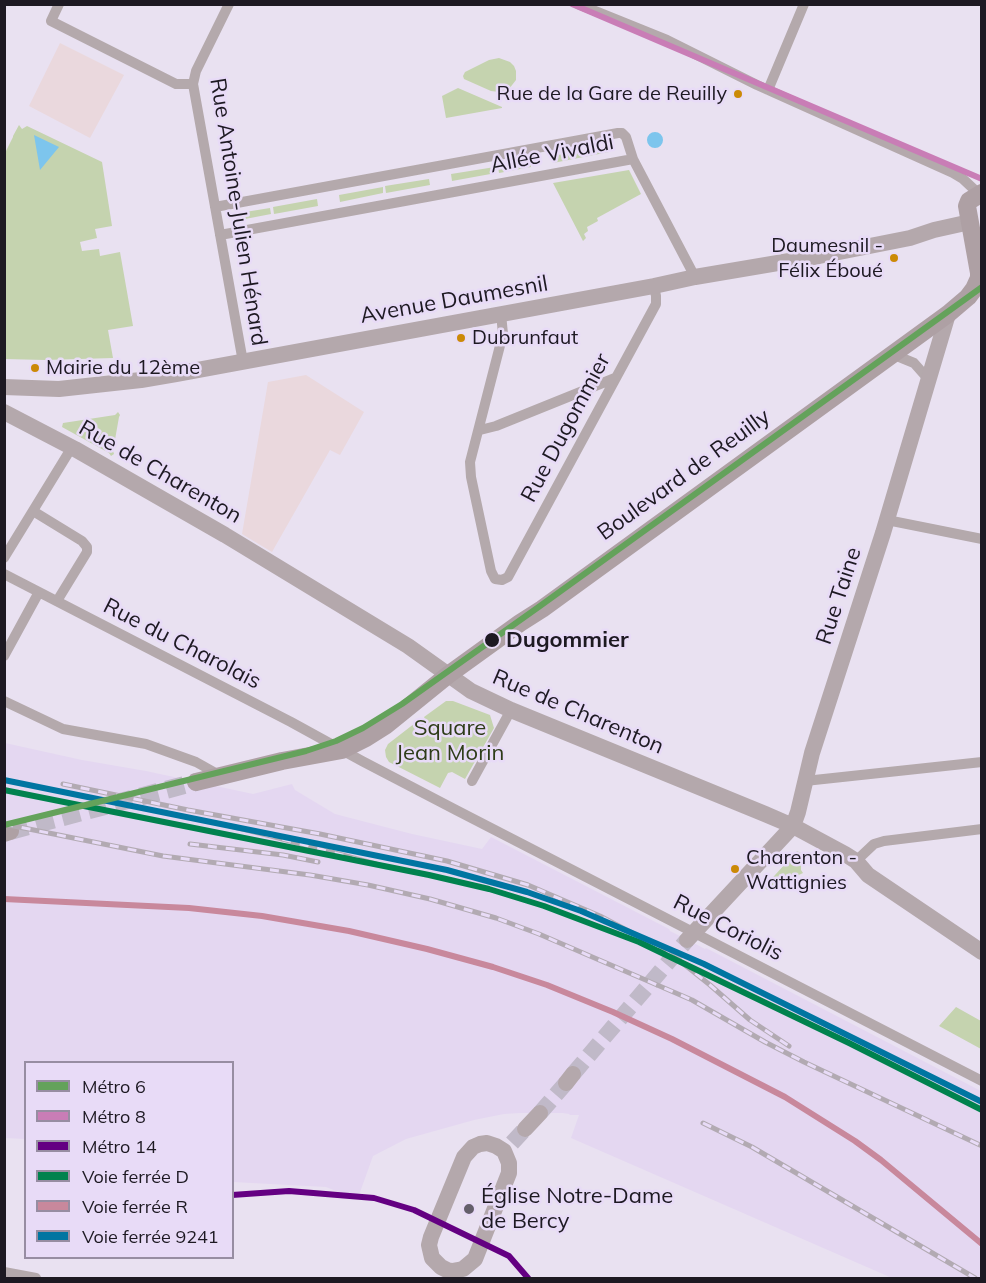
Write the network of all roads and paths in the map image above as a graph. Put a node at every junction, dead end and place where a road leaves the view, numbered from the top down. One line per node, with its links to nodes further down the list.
1 (59, 4): 5 (street)
2 (229, 4): 5 (street, Rue Antoine-Julien Hénard)
3 (578, 4): 6 (street)
4 (804, 4): 6 (street)
5 (193, 84): 9 (street, Rue Antoine-Julien Hénard)
6 (768, 90): 8 (street)
7 (633, 159): 9 (street, Allée Vivaldi); 11 (street, Allée Vivaldi); 12 (street)
8 (980, 193): 10 (main road)
9 (215, 207): 11 (street, Rue Antoine-Julien Hénard)
10 (971, 228): 12 (main road, Avenue Daumesnil); 15 (main road, Boulevard de Reuilly)
11 (220, 235): 17 (street, Rue Antoine-Julien Hénard)
12 (695, 278): 13 (main road, Avenue Daumesnil)
13 (654, 286): 14 (main road, Avenue Daumesnil); 18 (street, Rue Dugommier)
14 (501, 314): 17 (main road, Avenue Daumesnil); 22 (street)
15 (948, 314): 16 (main road, Boulevard de Reuilly); 19 (main road, Rue Taine)
16 (892, 354): 19 (street); 32 (main road, Boulevard de Reuilly)
17 (243, 362): 20 (main road, Avenue Daumesnil)
18 (615, 378): 22 (street); 22 (street, Rue Dugommier)
19 (929, 380): 25 (main road, Rue Taine)
20 (4, 387)
21 (4, 412): 23 (main road, Rue de Charenton)
22 (480, 430)
23 (72, 447): 24 (street); 32 (main road, Rue de Charenton)
24 (33, 511): 27 (street); 30 (street)
25 (887, 520): 26 (street); 39 (main road, Rue Taine)
26 (981, 539)
27 (4, 558)
28 (4, 574): 29 (street, Rue du Charolais)
29 (39, 592): 30 (street, Rue du Charolais); 31 (street)
30 (57, 601): 35 (street, Rue du Charolais)
31 (4, 656)
32 (448, 675): 34 (main road, Rue de Charenton); 35 (main road, Boulevard de Reuilly)
33 (4, 701): 37 (street)
34 (511, 710): 38 (street); 42 (main road, Rue de Charenton)
35 (342, 750): 37 (main road, Boulevard de Reuilly); 41 (street, Rue du Charolais)
36 (981, 762): 39 (street)
37 (221, 776): 40 (main road, Boulevard de Reuilly)
38 (472, 781)
39 (805, 781): 42 (main road, Rue Taine)
40 (196, 782)
41 (456, 810): 45 (street, Rue Coriolis)
42 (792, 826): 44 (main road, Rue de Charenton); 45 (main road)
43 (981, 829): 44 (street)
44 (856, 861): 46 (main road, Rue de Charenton)
45 (690, 936): 47 (street, Rue Coriolis)
46 (981, 952)
47 (981, 1081)
48 (540, 1113): 49 (main road)
49 (525, 1129)
50 (4, 1272): 52 (street)
51 (445, 1274): 51 (main road)
52 (19, 1277): 53 (street)
53 (36, 1278)

